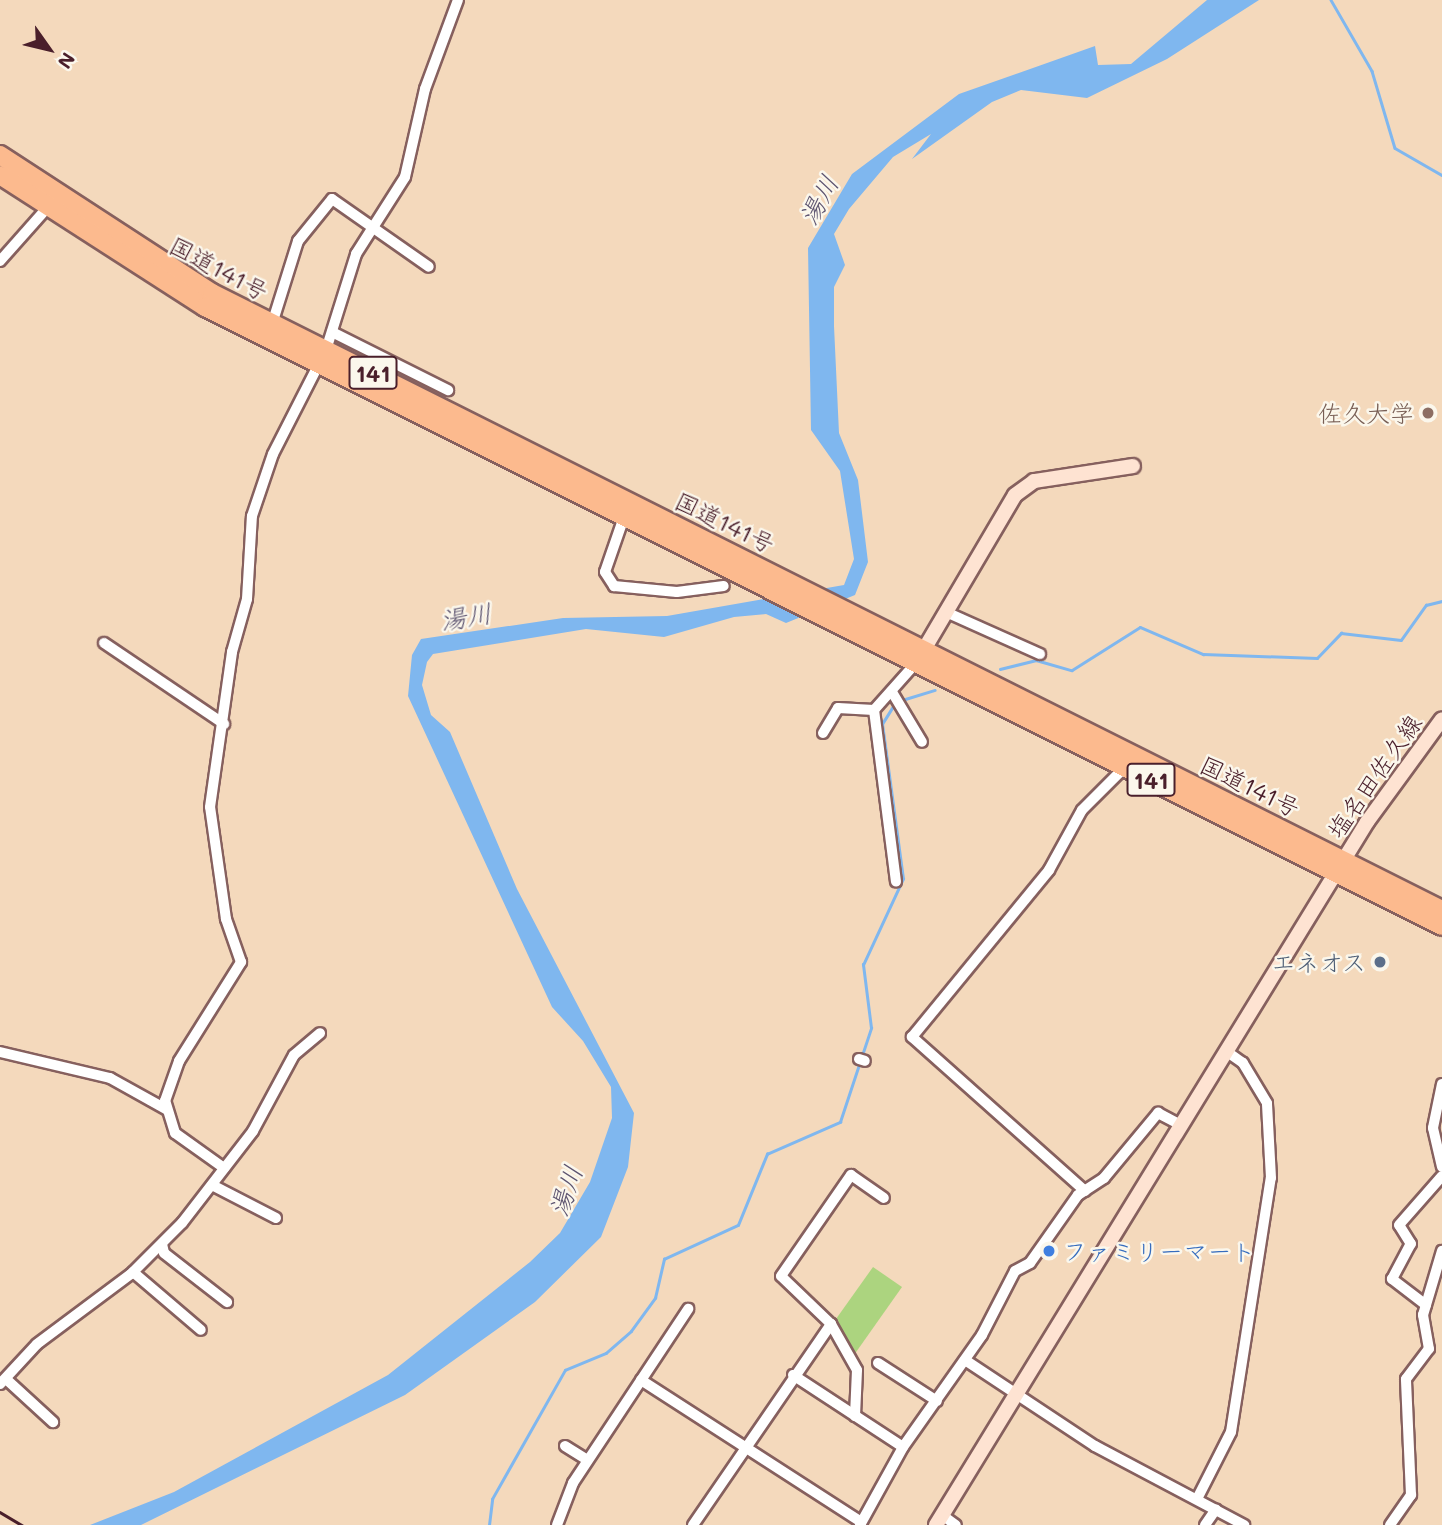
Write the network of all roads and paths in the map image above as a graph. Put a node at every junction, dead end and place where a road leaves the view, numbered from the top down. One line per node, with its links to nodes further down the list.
1 (458, 0): 5 (street)
2 (0, 155): 8 (highway, 国道141号 / 141)
3 (0, 175): 4 (highway, 国道141号 / 141)
4 (47, 208): 6 (street); 10 (highway, 国道141号 / 141)
5 (371, 223): 7 (street); 8 (street); 9 (street)
6 (0, 261)
7 (429, 267)
8 (272, 324): 10 (highway, 国道141号 / 141)
9 (332, 332): 10 (street); 11 (street)
10 (322, 358): 13 (highway, 国道141号 / 141); 14 (highway, 国道141号 / 141); 23 (street)
11 (448, 390)
12 (1133, 466): 16 (street)
13 (624, 517): 14 (highway, 国道141号 / 141); 15 (street)
14 (756, 574): 19 (highway, 国道141号 / 141)
15 (724, 586)
16 (946, 611): 18 (street); 19 (street)
17 (104, 643): 23 (street)
18 (1040, 654)
19 (919, 657): 20 (street); 26 (highway, 国道141号 / 141); 27 (highway, 国道141号 / 141)
20 (896, 698): 21 (street); 25 (street)
21 (874, 710): 24 (street); 28 (street)
22 (1442, 719): 27 (street, 塩名田佐久線)
23 (224, 724): 35 (street)
24 (823, 733)
25 (922, 742)
26 (1125, 767): 27 (highway, 国道141号 / 141); 41 (street)
27 (1339, 867): 29 (highway, 国道141号 / 141); 30 (highway, 国道141号 / 141); 32 (street, 塩名田佐久線)
28 (896, 883)
29 (1442, 910)
30 (1442, 926)
31 (320, 1033): 38 (street)
32 (1226, 1051): 36 (street, 塩名田佐久線); 65 (street)
33 (0, 1052): 35 (street)
34 (1442, 1084): 37 (street)
35 (166, 1109): 38 (street)
36 (1181, 1125): 41 (street); 57 (street, 塩名田佐久線)
37 (1442, 1167)
38 (224, 1168): 40 (street)
39 (1442, 1176): 48 (street)
40 (212, 1185): 43 (street); 44 (street)
41 (1085, 1191): 52 (street)
42 (884, 1198): 50 (street)
43 (276, 1218)
44 (162, 1244): 46 (street); 47 (street)
45 (1442, 1251): 48 (street)
46 (133, 1272): 51 (street); 56 (street)
47 (227, 1302)
48 (1426, 1305): 74 (street)
49 (688, 1309): 55 (street)
50 (831, 1324): 54 (street); 59 (street)
51 (201, 1330)
52 (965, 1360): 57 (street); 58 (street)
53 (878, 1363): 58 (street)
54 (793, 1375): 59 (street); 62 (street)
55 (641, 1380): 62 (street); 64 (street)
56 (3, 1381): 60 (street)
57 (1017, 1393): 65 (street); 67 (street, 塩名田佐久線)
58 (937, 1401): 63 (street)
59 (855, 1416): 63 (street)
60 (53, 1422)
61 (565, 1446): 64 (street)
62 (745, 1447): 68 (street); 70 (street)
63 (903, 1447): 68 (street)
64 (587, 1461): 69 (street)
65 (1197, 1499): 66 (street)
66 (1216, 1509): 72 (street); 73 (street)
67 (939, 1520): 71 (street)
68 (860, 1524)
69 (557, 1525)
70 (693, 1525)
71 (957, 1525)
72 (1205, 1525)
73 (1244, 1525)
74 (1390, 1525)

